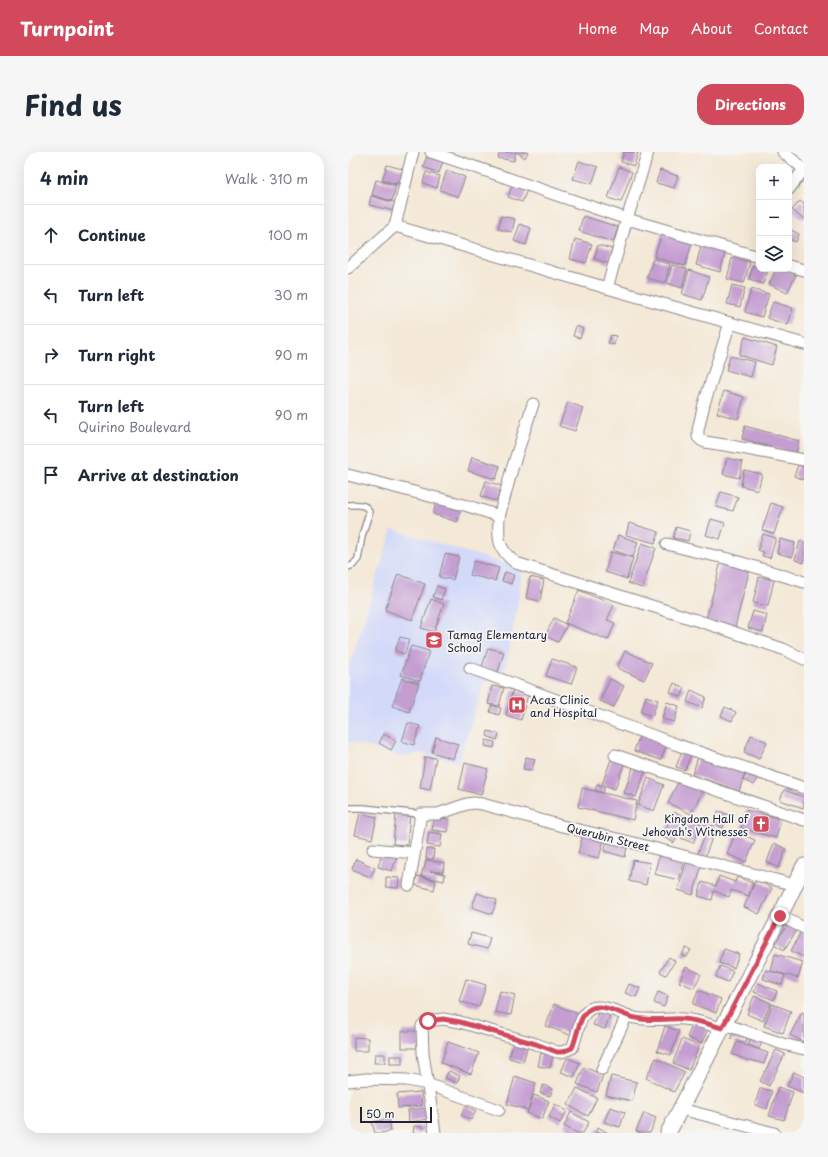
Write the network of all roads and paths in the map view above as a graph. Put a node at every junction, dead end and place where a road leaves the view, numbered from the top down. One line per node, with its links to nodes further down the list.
1 (414, 152): 8 (street)
2 (431, 152): 7 (street)
3 (648, 152): 7 (street)
4 (783, 152): 5 (street)
5 (804, 169): 6 (street)
6 (792, 184)
7 (626, 219): 9 (street); 13 (street)
8 (395, 226): 11 (street); 13 (street)
9 (756, 255)
10 (792, 267): 12 (street)
11 (348, 268)
12 (804, 270)
13 (607, 288): 14 (street)
14 (730, 323): 15 (street); 17 (street)
15 (804, 344)
16 (533, 404): 20 (street)
17 (804, 460)
18 (348, 476): 20 (street)
19 (348, 505): 22 (lane)
20 (499, 517): 24 (street)
21 (667, 544): 23 (street)
22 (348, 567)
23 (804, 582)
24 (804, 659)
25 (470, 668): 27 (street)
26 (615, 755): 30 (street)
27 (804, 788)
28 (348, 808): 29 (lane)
29 (421, 814): 32 (street); 35 (street, Querubin Street)
30 (804, 820)
31 (374, 849): 32 (street)
32 (414, 853): 34 (street)
33 (804, 866): 35 (main road)
34 (409, 885)
35 (795, 885): 36 (main road)
36 (780, 916): 37 (street); 39 (main road)
37 (804, 928)
38 (627, 1015): 39 (street); 41 (street); 43 (street)
39 (723, 1026): 40 (street); 44 (main road)
40 (804, 1049)
41 (602, 1068)
42 (348, 1081): 43 (street)
43 (427, 1084): 45 (street); 46 (street)
44 (681, 1109): 47 (main road); 48 (street)
45 (499, 1110)
46 (435, 1133)
47 (668, 1133)
48 (774, 1133)

